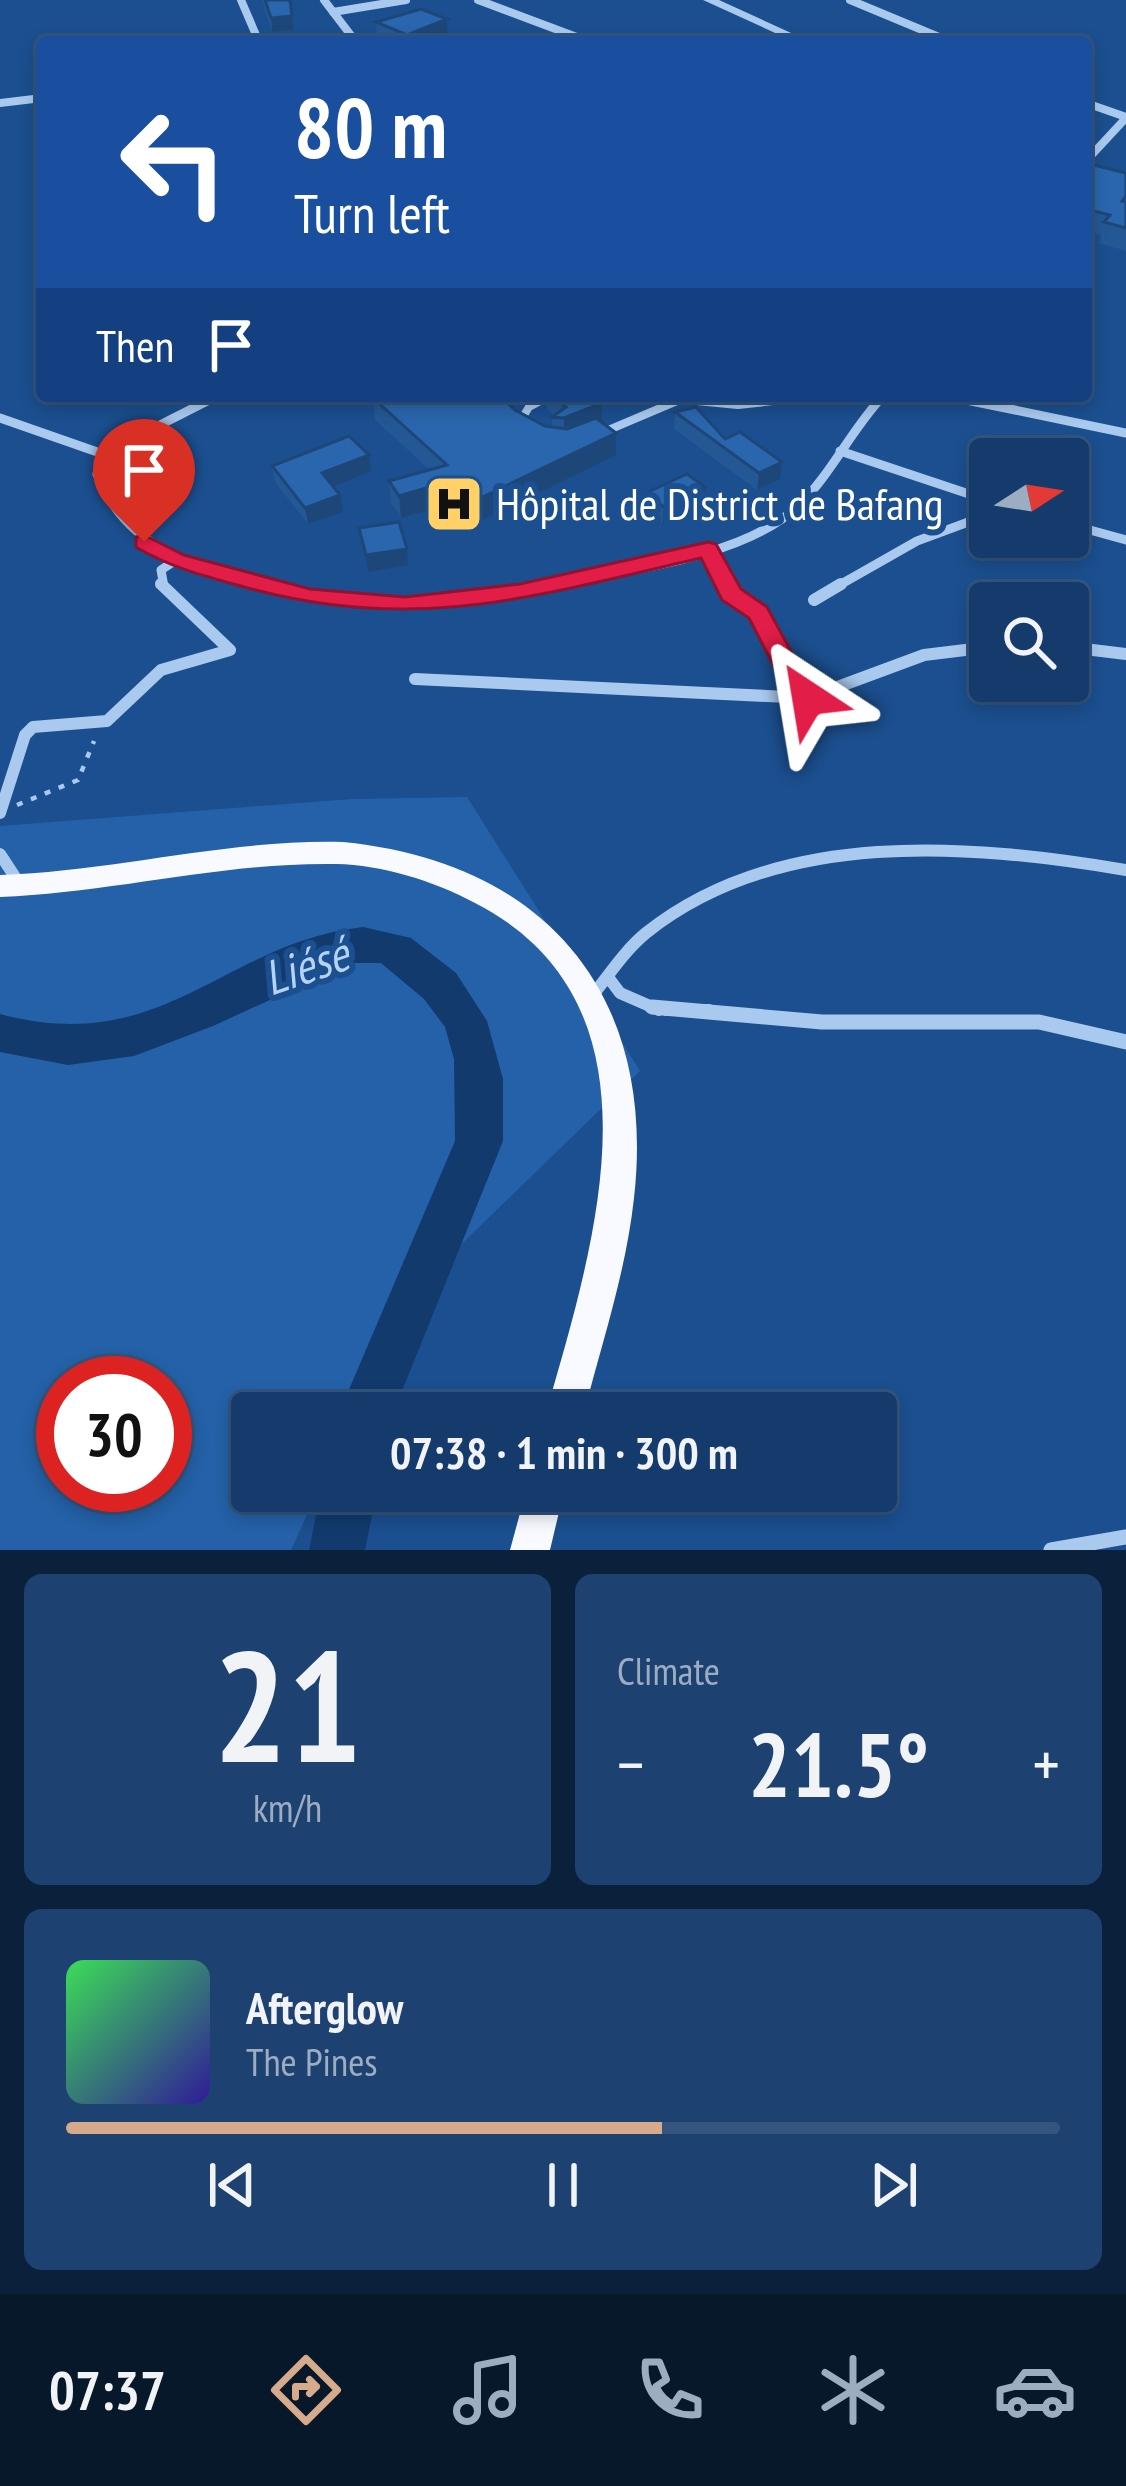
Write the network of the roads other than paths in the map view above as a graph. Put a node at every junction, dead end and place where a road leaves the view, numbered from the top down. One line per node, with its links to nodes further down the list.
1 (241, 0): 10 (street)
2 (324, 0): 9 (street)
3 (406, 0): 9 (street)
4 (478, 0): 8 (street)
5 (508, 0): 8 (street)
6 (709, 0): 13 (street)
7 (850, 0): 14 (street)
8 (495, 8): 12 (street)
9 (333, 12): 11 (street)
10 (256, 36)
11 (351, 36)
12 (558, 36)
13 (791, 36)
14 (937, 36)
15 (36, 99): 16 (street)
16 (0, 104)
17 (1092, 105): 18 (street)
18 (1126, 117): 19 (street)
19 (1092, 154)
20 (1092, 172): 21 (street)
21 (1106, 176)
22 (205, 402): 34 (street)
23 (540, 402): 31 (lane)
24 (674, 402): 32 (lane)
25 (692, 402): 26 (lane)
26 (765, 402)
27 (878, 402): 33 (street)
28 (976, 402): 30 (street)
29 (0, 418): 34 (street)
30 (1126, 433)
31 (535, 435)
32 (581, 439)
33 (840, 451): 35 (street); 39 (street)
34 (103, 454): 40 (street)
35 (969, 494)
36 (969, 522): 41 (street)
37 (1089, 530): 38 (street)
38 (1126, 540)
39 (708, 549): 40 (street); 46 (street)
40 (176, 560): 47 (street)
41 (814, 600)
42 (969, 650): 46 (street)
43 (1089, 650): 44 (street)
44 (1126, 654)
45 (415, 679): 46 (street)
46 (803, 698)
47 (0, 812)
48 (0, 854): 50 (street)
49 (1126, 870): 51 (street)
50 (11, 886): 51 (highway)
51 (600, 987): 52 (street); 53 (highway)
52 (1126, 1042)
53 (570, 1392)
54 (540, 1512): 56 (highway)
55 (1126, 1537): 57 (street)
56 (530, 1550)
57 (1051, 1550)

